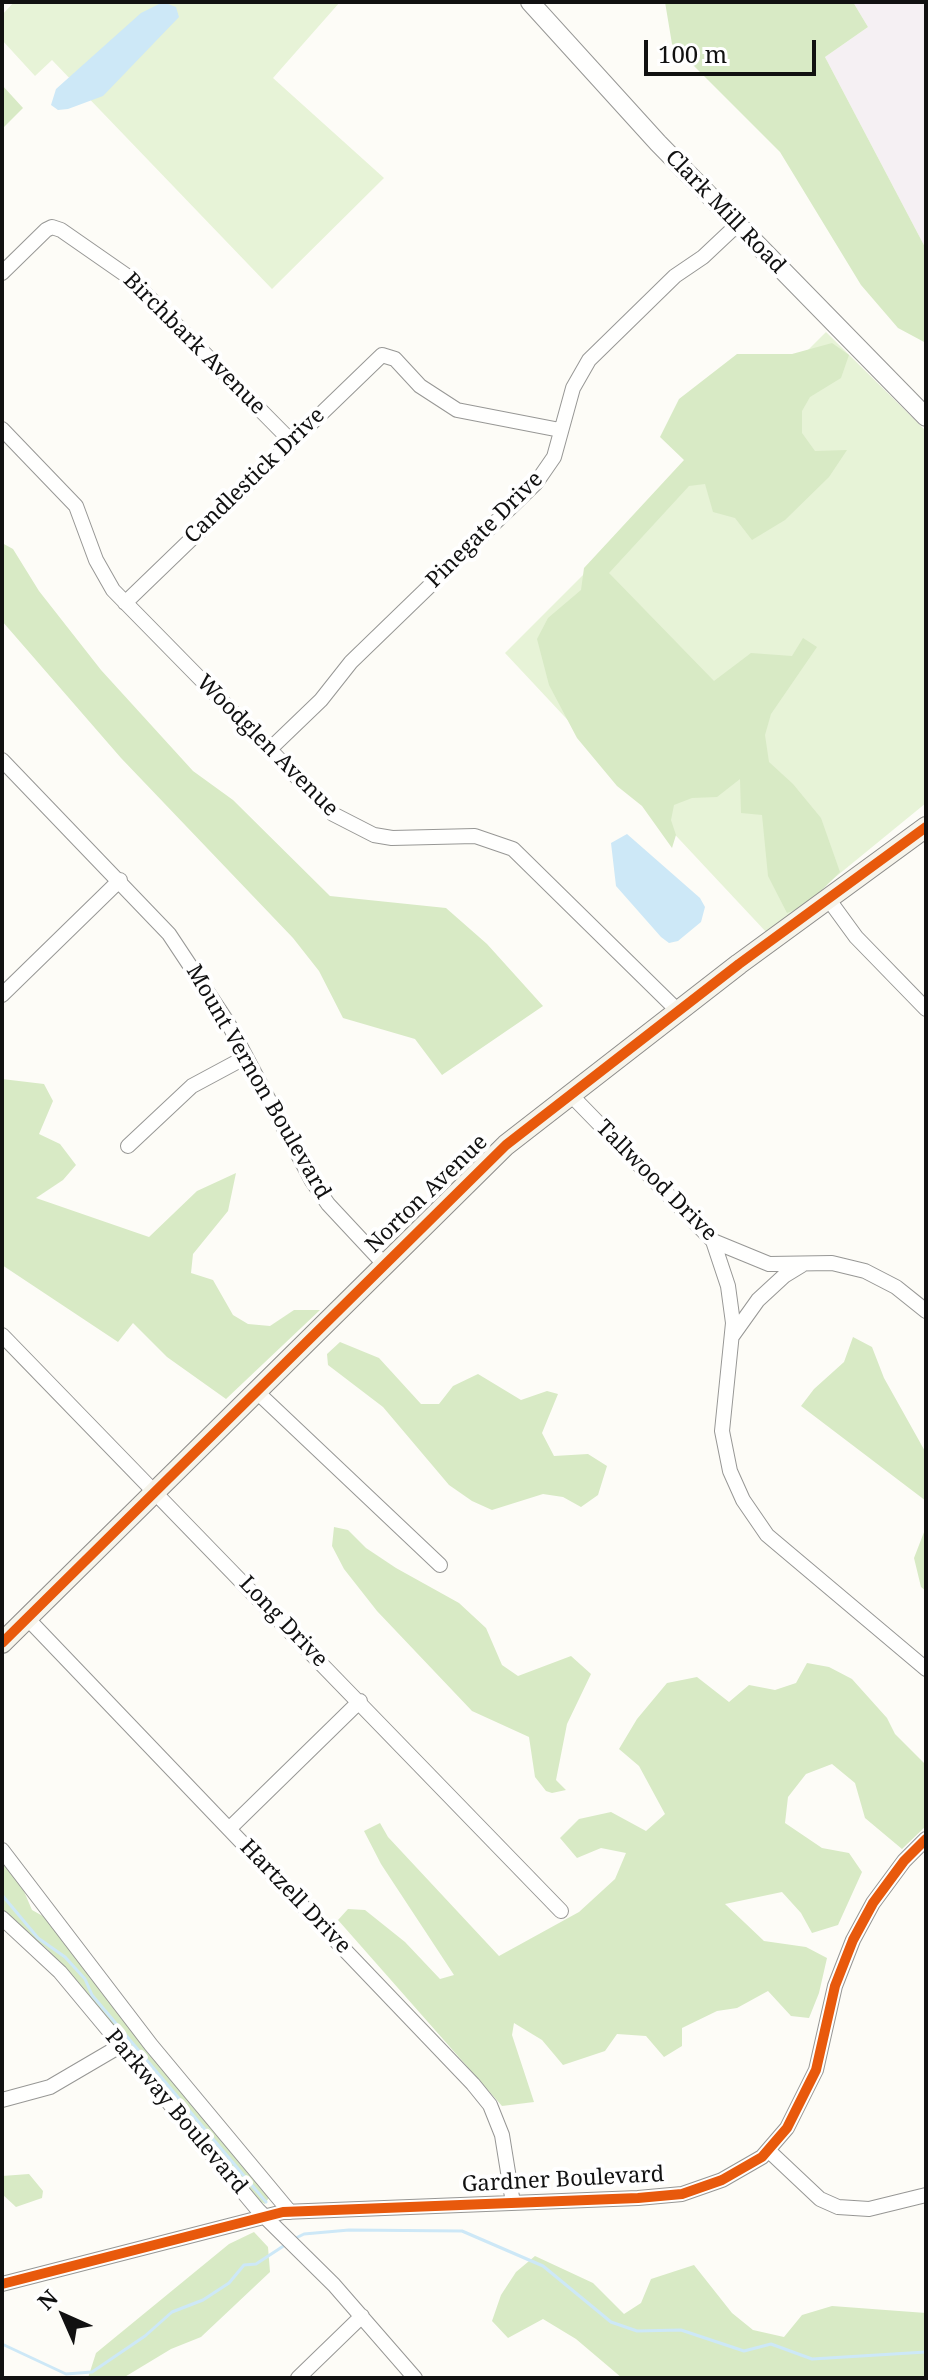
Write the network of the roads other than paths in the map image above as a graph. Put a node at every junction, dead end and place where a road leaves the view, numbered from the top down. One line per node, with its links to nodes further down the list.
1 (530, 2): 2 (street, Clark Mill Road)
2 (737, 225): 4 (street, Clark Mill Road); 6 (street, Pinegate Drive)
3 (2, 273): 7 (street, Birchbark Avenue)
4 (926, 417)
5 (2, 429): 8 (street, Woodglen Avenue)
6 (560, 430): 7 (street, Candlestick Drive); 9 (street, Pinegate Drive)
7 (291, 441): 8 (street, Candlestick Drive)
8 (125, 603): 9 (street, Woodglen Avenue)
9 (269, 750): 16 (street, Woodglen Avenue)
10 (2, 760): 12 (street, Mount Vernon Boulevard)
11 (926, 827): 13 (main road, Norton Avenue)
12 (120, 880): 14 (street); 17 (street, Mount Vernon Boulevard)
13 (829, 900): 15 (street); 16 (main road, Norton Avenue)
14 (2, 995)
15 (926, 1009)
16 (678, 1011): 18 (main road, Norton Avenue)
17 (246, 1057): 19 (street); 22 (street, Mount Vernon Boulevard)
18 (570, 1094): 20 (street, Tallwood Drive); 22 (main road, Norton Avenue)
19 (128, 1146)
20 (713, 1241): 21 (street, Tallwood Drive); 25 (street)
21 (806, 1263): 23 (street, Tallwood Drive); 25 (street)
22 (384, 1264): 26 (main road, Norton Avenue)
23 (926, 1311)
24 (2, 1335): 27 (street, Long Drive)
25 (733, 1335): 31 (street)
26 (256, 1391): 27 (main road, Norton Avenue); 28 (street)
27 (156, 1490): 29 (main road, Norton Avenue); 32 (street, Long Drive)
28 (440, 1565)
29 (27, 1618): 30 (main road, Norton Avenue); 33 (street, Hartzell Drive)
30 (2, 1643)
31 (926, 1669)
32 (360, 1701): 33 (street); 36 (street, Long Drive)
33 (230, 1828): 42 (street, Hartzell Drive)
34 (926, 1839): 40 (street, Gardner Boulevard)
35 (2, 1850): 43 (street, Parkway Boulevard)
36 (561, 1911)
37 (2, 1918): 38 (street, Parkway Boulevard)
38 (120, 2046): 39 (street); 44 (street, Parkway Boulevard)
39 (2, 2100)
40 (769, 2151): 41 (street); 42 (street, Gardner Boulevard)
41 (926, 2195)
42 (513, 2203): 43 (street, Gardner Boulevard)
43 (290, 2212): 44 (street, Gardner Boulevard)
44 (265, 2216): 45 (street, Gardner Boulevard); 46 (street, Parkway Boulevard)
45 (2, 2284)
46 (362, 2316): 47 (street); 48 (street, Parkway Boulevard)
47 (298, 2378)
48 (415, 2378)

